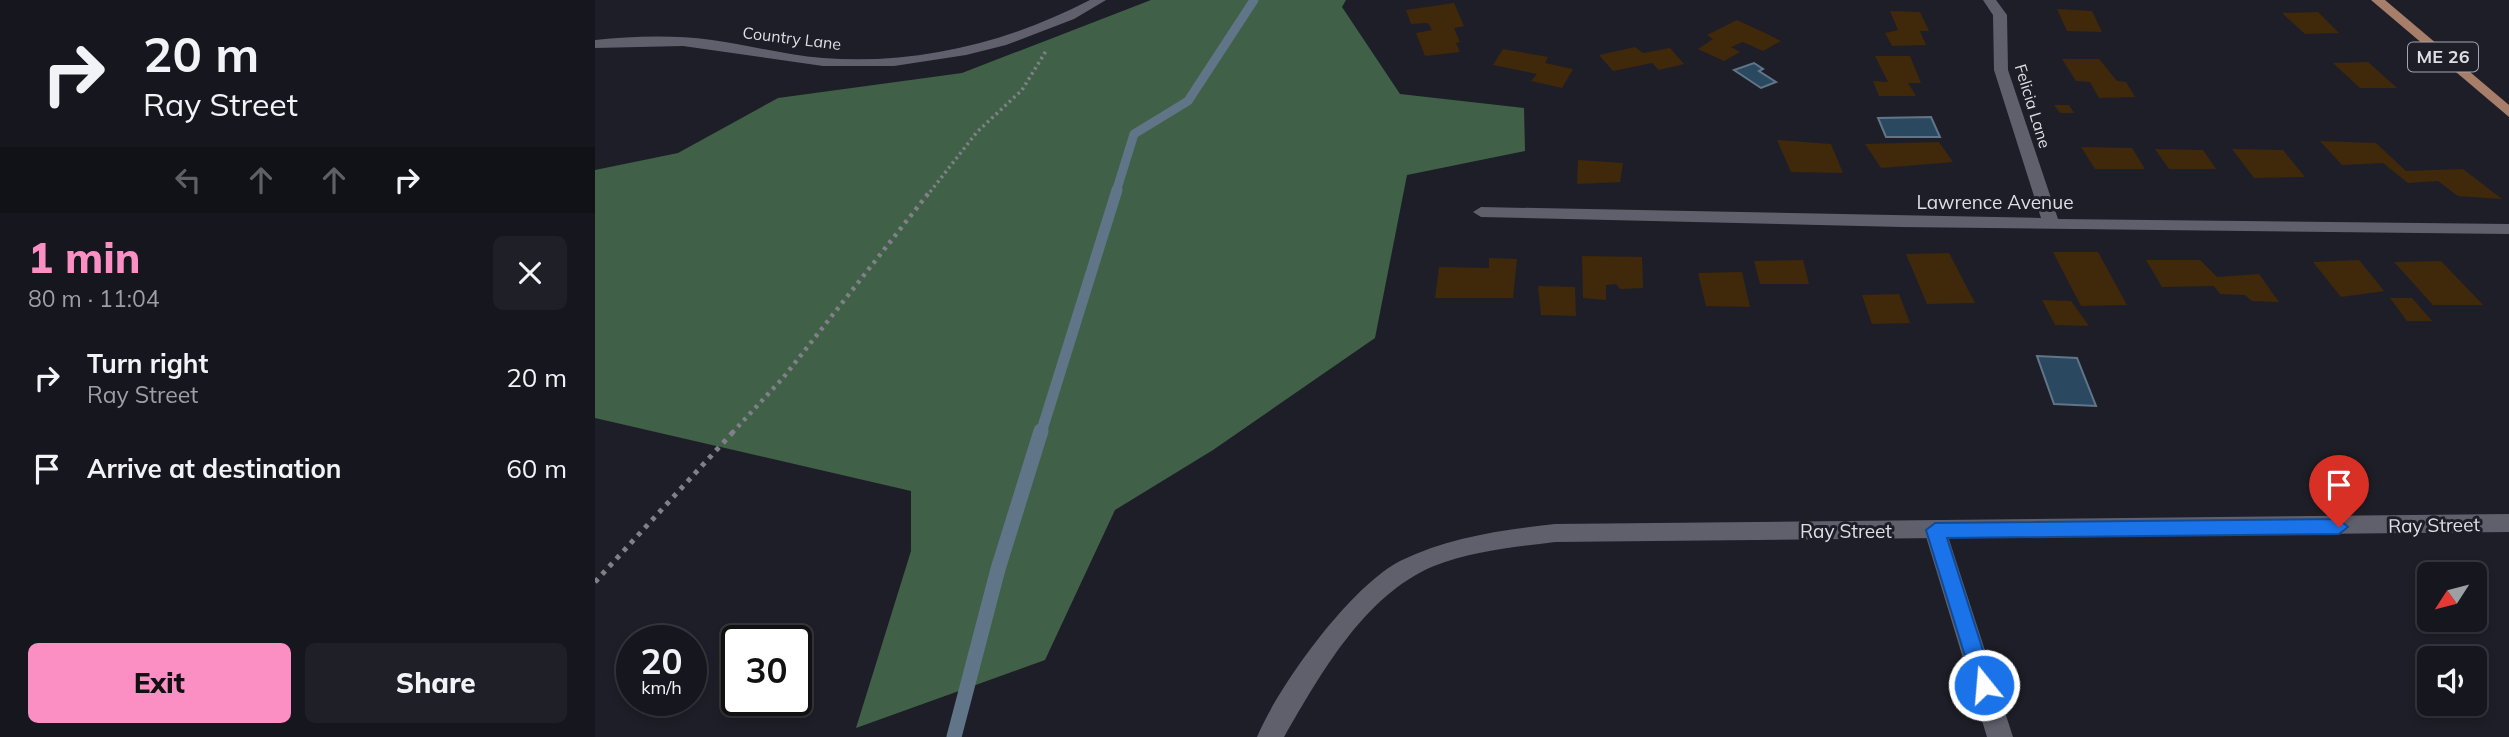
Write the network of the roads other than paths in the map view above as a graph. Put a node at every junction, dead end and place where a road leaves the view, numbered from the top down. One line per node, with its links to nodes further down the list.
1 (1100, 0): 4 (street, Country Lane)
2 (1989, 0): 7 (street, Felicia Lane)
3 (2377, 0): 5 (main road, ME 26)
4 (595, 44)
5 (2509, 113)
6 (1481, 212): 7 (street, Lawrence Avenue)
7 (2051, 224): 8 (street, Lawrence Avenue)
8 (2509, 229)
9 (2509, 523): 10 (street, Ray Street)
10 (1935, 530): 11 (street, Ray Street); 12 (street)
11 (1270, 737)
12 (2000, 737)

